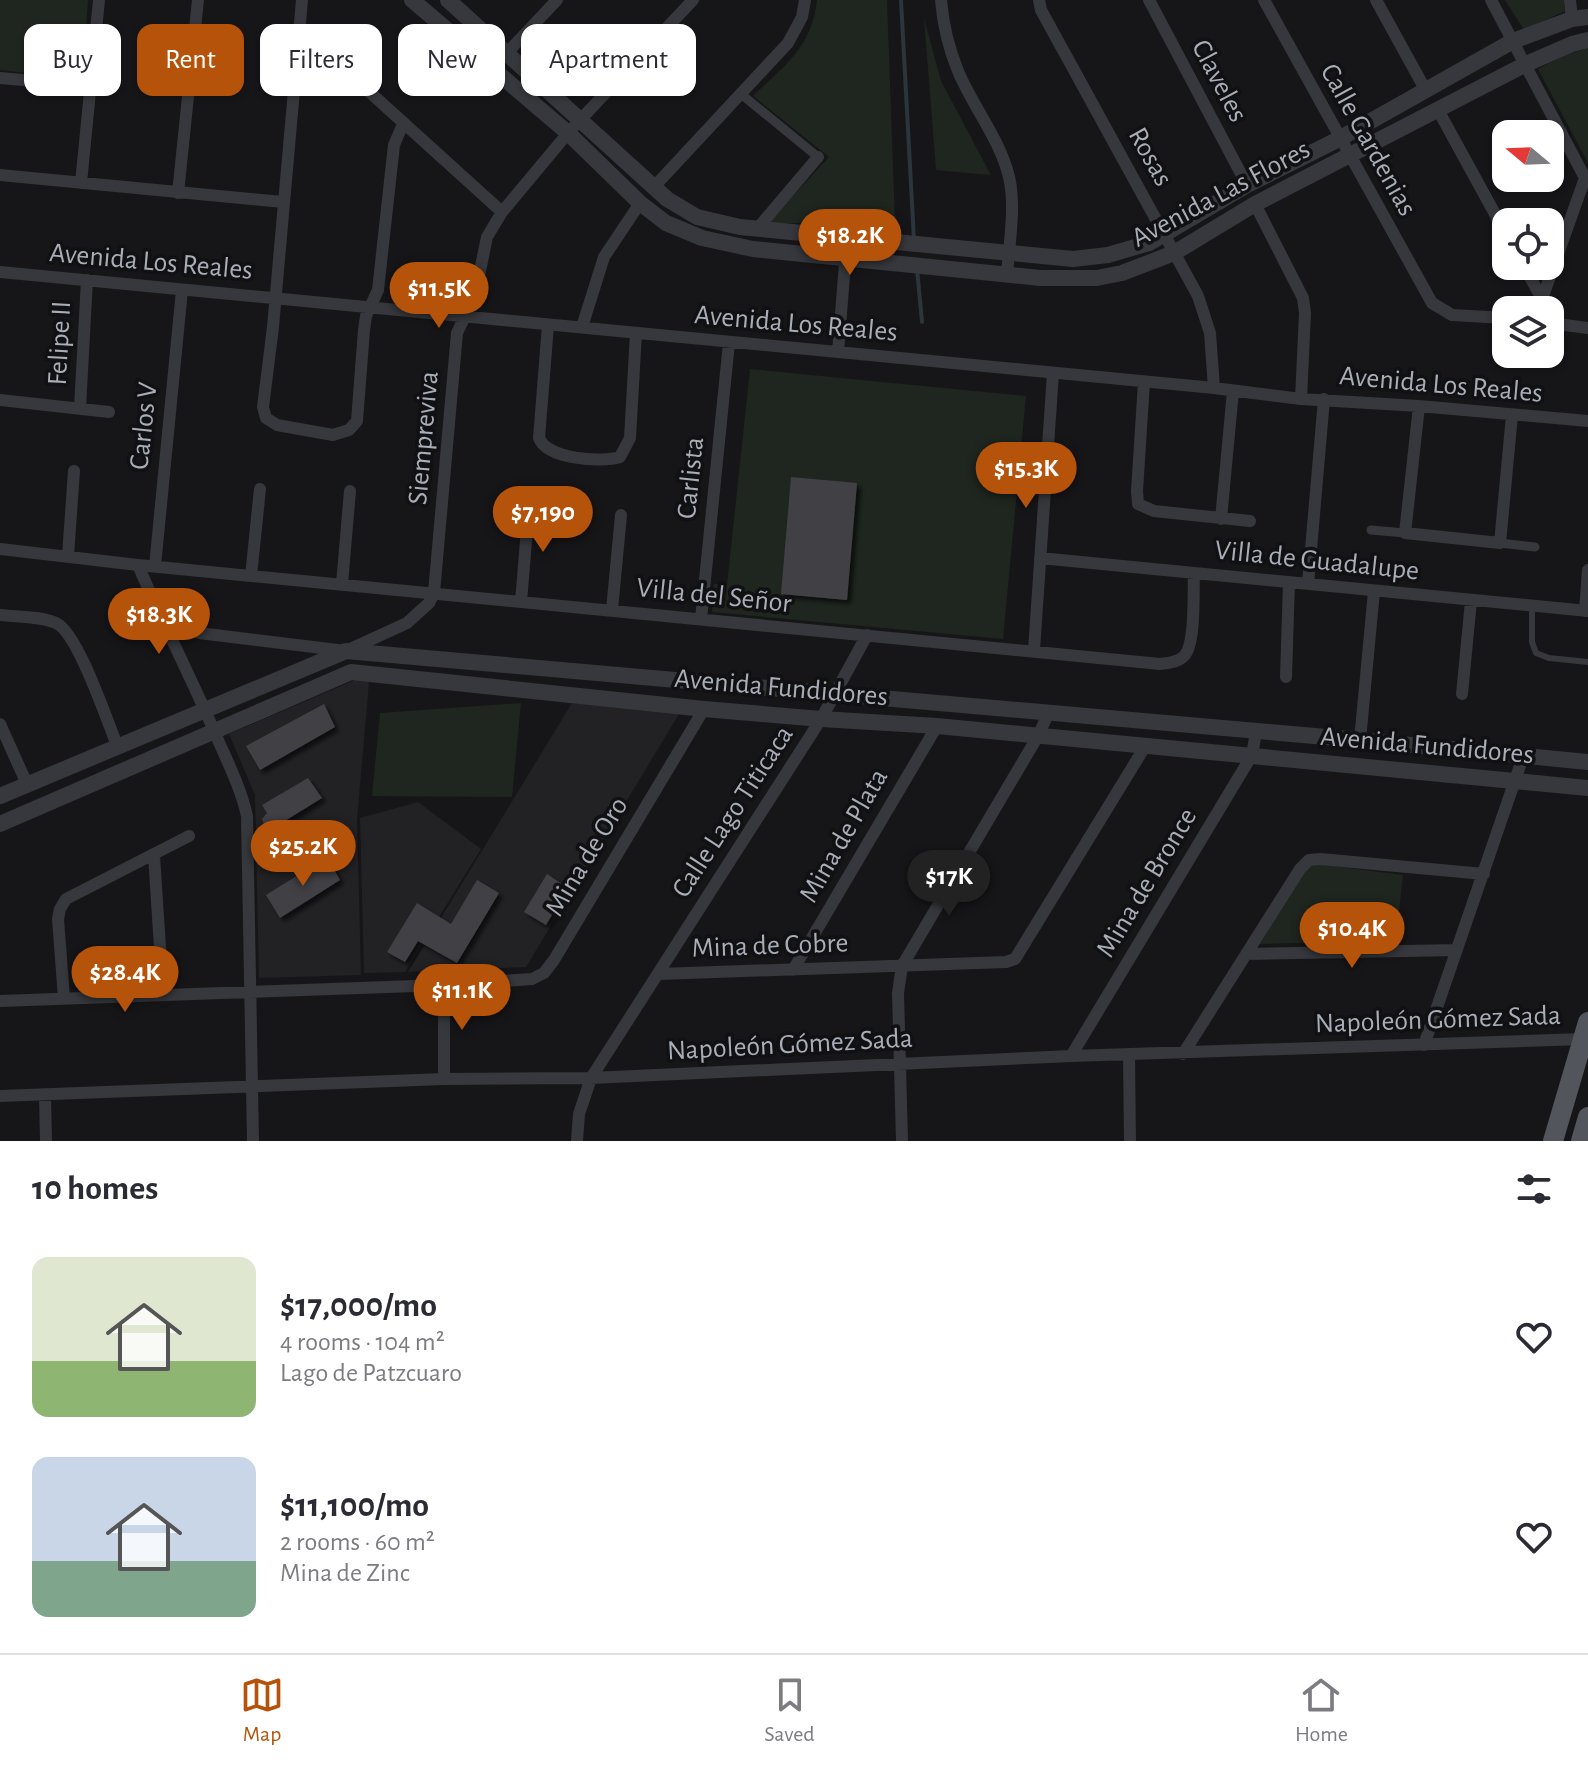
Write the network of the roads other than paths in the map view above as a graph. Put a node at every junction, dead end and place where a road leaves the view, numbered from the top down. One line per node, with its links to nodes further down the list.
1 (99, 0): 17 (street)
2 (198, 0): 40 (street)
3 (302, 0): 18 (street)
4 (412, 0): 32 (street, Avenida Las Flores)
5 (448, 0): 21 (street, Avenida Las Flores)
6 (557, 0): 21 (street)
7 (693, 0): 32 (street, Siempreviva)
8 (805, 0): 26 (street)
9 (941, 0): 49 (street)
10 (1039, 0): 47 (street, Rosas)
11 (1149, 0): 38 (street, Claveles)
12 (1264, 0): 33 (street, Calle Gardenias)
13 (1376, 0): 25 (street)
14 (1491, 0): 20 (street)
15 (1570, 0): 16 (street)
16 (1580, 18): 20 (street, Avenida Las Flores)
17 (96, 24)
18 (300, 24)
19 (1588, 40): 22 (street, Avenida Las Flores)
20 (1513, 41): 22 (street); 25 (street, Avenida Las Flores)
21 (507, 53): 32 (street, Avenida Las Flores)
22 (1524, 65): 30 (street, Avenida Las Flores); 56 (street)
23 (0, 78): 24 (street)
24 (24, 80)
25 (1425, 89): 33 (street, Avenida Las Flores)
26 (741, 94): 34 (street); 39 (street)
27 (89, 96): 37 (street)
28 (293, 96): 41 (street)
29 (373, 96): 31 (street)
30 (1438, 110): 35 (street, Avenida Las Flores); 44 (street)
31 (403, 124): 45 (street); 58 (street)
32 (573, 127): 39 (street, Avenida Las Flores); 42 (street, Avenida Las Flores); 45 (street, Siempreviva)
33 (1339, 139): 35 (street, Calle Gardenias); 38 (street, Avenida Las Flores)
34 (818, 157): 46 (street)
35 (1349, 157): 43 (street, Avenida Las Flores); 60 (street, Calle Gardenias)
36 (0, 175): 37 (street)
37 (81, 183): 40 (street)
38 (1247, 185): 47 (street, Avenida Las Flores)
39 (653, 188): 46 (street, Avenida Las Flores)
40 (178, 193): 41 (street)
41 (283, 202): 57 (street)
42 (640, 203): 51 (street, Avenida Las Flores); 63 (street)
43 (1255, 204): 50 (street, Avenida Las Flores); 72 (street)
44 (1492, 208)
45 (502, 212): 59 (street, Siempreviva)
46 (758, 228): 48 (street, Avenida Las Flores)
47 (1165, 235): 49 (street, Avenida Las Flores); 50 (street, Rosas)
48 (847, 237): 49 (street, Avenida Las Flores); 51 (street)
49 (1008, 252): 53 (street)
50 (1174, 253): 53 (street, Avenida Las Flores); 70 (street, Rosas)
51 (845, 257): 53 (street, Avenida Las Flores); 67 (street)
52 (0, 272): 54 (street, Avenida Los Reales)
53 (1007, 275)
54 (87, 280): 55 (street, Avenida Los Reales); 76 (street, Felipe II)
55 (182, 290): 57 (street, Avenida Los Reales); 95 (street, Carlos V)
56 (1541, 296)
57 (275, 298): 58 (street, Avenida Los Reales); 58 (street)
58 (371, 307): 59 (street, Avenida Los Reales)
59 (465, 316): 61 (street, Avenida Los Reales); 103 (street, Siempreviva)
60 (1492, 317)
61 (548, 325): 63 (street, Avenida Los Reales); 65 (street)
62 (1564, 325): 64 (street)
63 (582, 327): 65 (street, Avenida Los Reales)
64 (1588, 328)
65 (636, 333): 66 (street, Avenida Los Reales)
66 (729, 343): 67 (street, Avenida Los Reales); 110 (street, Carlista)
67 (838, 352): 68 (street, Avenida Los Reales)
68 (1053, 373): 69 (street, Avenida Los Reales); 93 (street)
69 (1144, 382): 70 (street, Avenida Los Reales); 85 (street)
70 (1214, 388): 71 (street, Avenida Los Reales)
71 (1233, 391): 72 (street, Avenida Los Reales); 85 (street)
72 (1301, 399): 73 (street, Avenida Los Reales)
73 (1324, 399): 75 (street, Avenida Los Reales); 101 (street)
74 (0, 400): 76 (street)
75 (1419, 406): 78 (street, Avenida Los Reales); 88 (street)
76 (80, 408): 77 (street)
77 (109, 412)
78 (1512, 415): 79 (street, Avenida Los Reales); 89 (street)
79 (1588, 421)
80 (74, 471): 92 (street)
81 (260, 489): 98 (street)
82 (350, 491): 100 (street)
83 (529, 504): 105 (street)
84 (621, 515): 107 (street)
85 (1221, 519): 86 (street)
86 (1250, 521)
87 (1371, 530): 88 (street)
88 (1405, 533): 89 (street)
89 (1500, 543): 90 (street)
90 (1535, 547)
91 (0, 549): 92 (street, Villa del Señor)
92 (68, 556): 94 (street, Villa del Señor)
93 (1040, 558): 97 (street, Villa de Guadalupe); 113 (street)
94 (138, 565): 95 (street, Villa del Señor); 121 (street)
95 (155, 566): 98 (street, Villa del Señor)
96 (1588, 570): 108 (street)
97 (1194, 573): 99 (street, Villa de Guadalupe); 113 (street, Villa del Señor)
98 (251, 576): 100 (street, Villa del Señor)
99 (1289, 582): 101 (street, Villa de Guadalupe); 117 (street)
100 (342, 584): 103 (street, Villa del Señor)
101 (1308, 584): 102 (street, Villa de Guadalupe)
102 (1374, 591): 104 (street, Villa de Guadalupe); 129 (street)
103 (434, 593): 105 (street, Villa del Señor); 114 (street)
104 (1471, 601): 106 (street, Villa de Guadalupe); 119 (street)
105 (521, 602): 107 (street, Villa del Señor)
106 (1532, 606): 108 (street, Villa de Guadalupe); 115 (lane)
107 (612, 610): 110 (street, Villa del Señor)
108 (1586, 611)
109 (0, 615): 130 (street)
110 (701, 619): 112 (street, Villa del Señor)
111 (199, 633): 114 (street)
112 (867, 635): 113 (street, Villa del Señor); 118 (street, Calle Lago Titicaca)
113 (1034, 650)
114 (346, 651): 116 (street); 118 (street, Avenida Fundidores); 121 (street, Avenida Fundidores)
115 (1588, 662)
116 (351, 672): 120 (street, Avenida Fundidores); 127 (street)
117 (1286, 677)
118 (836, 693): 122 (street, Avenida Fundidores); 123 (street, Calle Lago Titicaca)
119 (1462, 694)
120 (704, 709): 123 (street, Avenida Fundidores); 148 (street, Mina de Oro)
121 (206, 710): 127 (street); 130 (street, Avenida Fundidores)
122 (1049, 712): 126 (street, Avenida Fundidores); 128 (street)
123 (821, 719): 125 (street, Avenida Fundidores); 147 (street, Calle Lago Titicaca)
124 (0, 724): 136 (street)
125 (937, 726): 128 (street, Avenida Fundidores); 146 (street, Mina de Plata)
126 (1256, 732): 129 (street, Avenida Fundidores); 132 (street, Mina de Bronce)
127 (215, 733): 139 (street); 149 (street)
128 (1038, 736): 131 (street, Avenida Fundidores); 145 (street)
129 (1360, 740): 133 (street, Avenida Fundidores)
130 (117, 745): 136 (street, Avenida Fundidores)
131 (1146, 745): 132 (street, Avenida Fundidores); 145 (street, Mina de Cobre)
132 (1252, 755): 135 (street, Avenida Fundidores); 156 (street, Mina de Bronce)
133 (1523, 757): 134 (street, Avenida Fundidores); 135 (street)
134 (1588, 762)
135 (1516, 780): 137 (street, Avenida Fundidores); 142 (street)
136 (27, 784): 138 (street, Avenida Fundidores)
137 (1588, 788)
138 (0, 796)
139 (0, 824)
140 (189, 836): 141 (street)
141 (154, 855): 150 (street); 151 (street)
142 (1484, 874): 143 (street); 144 (street)
143 (1457, 950): 144 (street); 154 (street)
144 (1246, 954): 155 (street)
145 (902, 966): 146 (street, Mina de Cobre); 158 (street)
146 (793, 970): 147 (street, Mina de Cobre)
147 (659, 974): 159 (street, Calle Lago Titicaca)
148 (444, 985): 149 (street, Mina de Oro); 160 (street)
149 (248, 992): 150 (street, Mina de Oro); 161 (street)
150 (163, 994): 151 (street, Mina de Oro)
151 (64, 998): 152 (street, Mina de Oro)
152 (0, 1001)
153 (1586, 1031): 154 (street, Napoleón Gómez Sada); 170 (main road)
154 (1424, 1045): 155 (street, Napoleón Gómez Sada)
155 (1183, 1054): 157 (street, Napoleón Gómez Sada)
156 (1071, 1056): 157 (street, Napoleón Gómez Sada); 158 (street, Napoleón Gómez Sada)
157 (1129, 1056): 169 (street)
158 (900, 1063): 159 (street, Napoleón Gómez Sada); 168 (street)
159 (591, 1078): 160 (street, Napoleón Gómez Sada); 167 (street, Calle Lago Titicaca)
160 (444, 1079): 161 (street, Napoleón Gómez Sada)
161 (251, 1086): 162 (street, Napoleón Gómez Sada); 166 (street)
162 (45, 1095): 163 (street, Napoleón Gómez Sada); 165 (street)
163 (0, 1096)
164 (1588, 1117): 171 (main road)
165 (46, 1141)
166 (253, 1141)
167 (577, 1141)
168 (902, 1141)
169 (1130, 1141)
170 (1553, 1141)
171 (1581, 1141)

